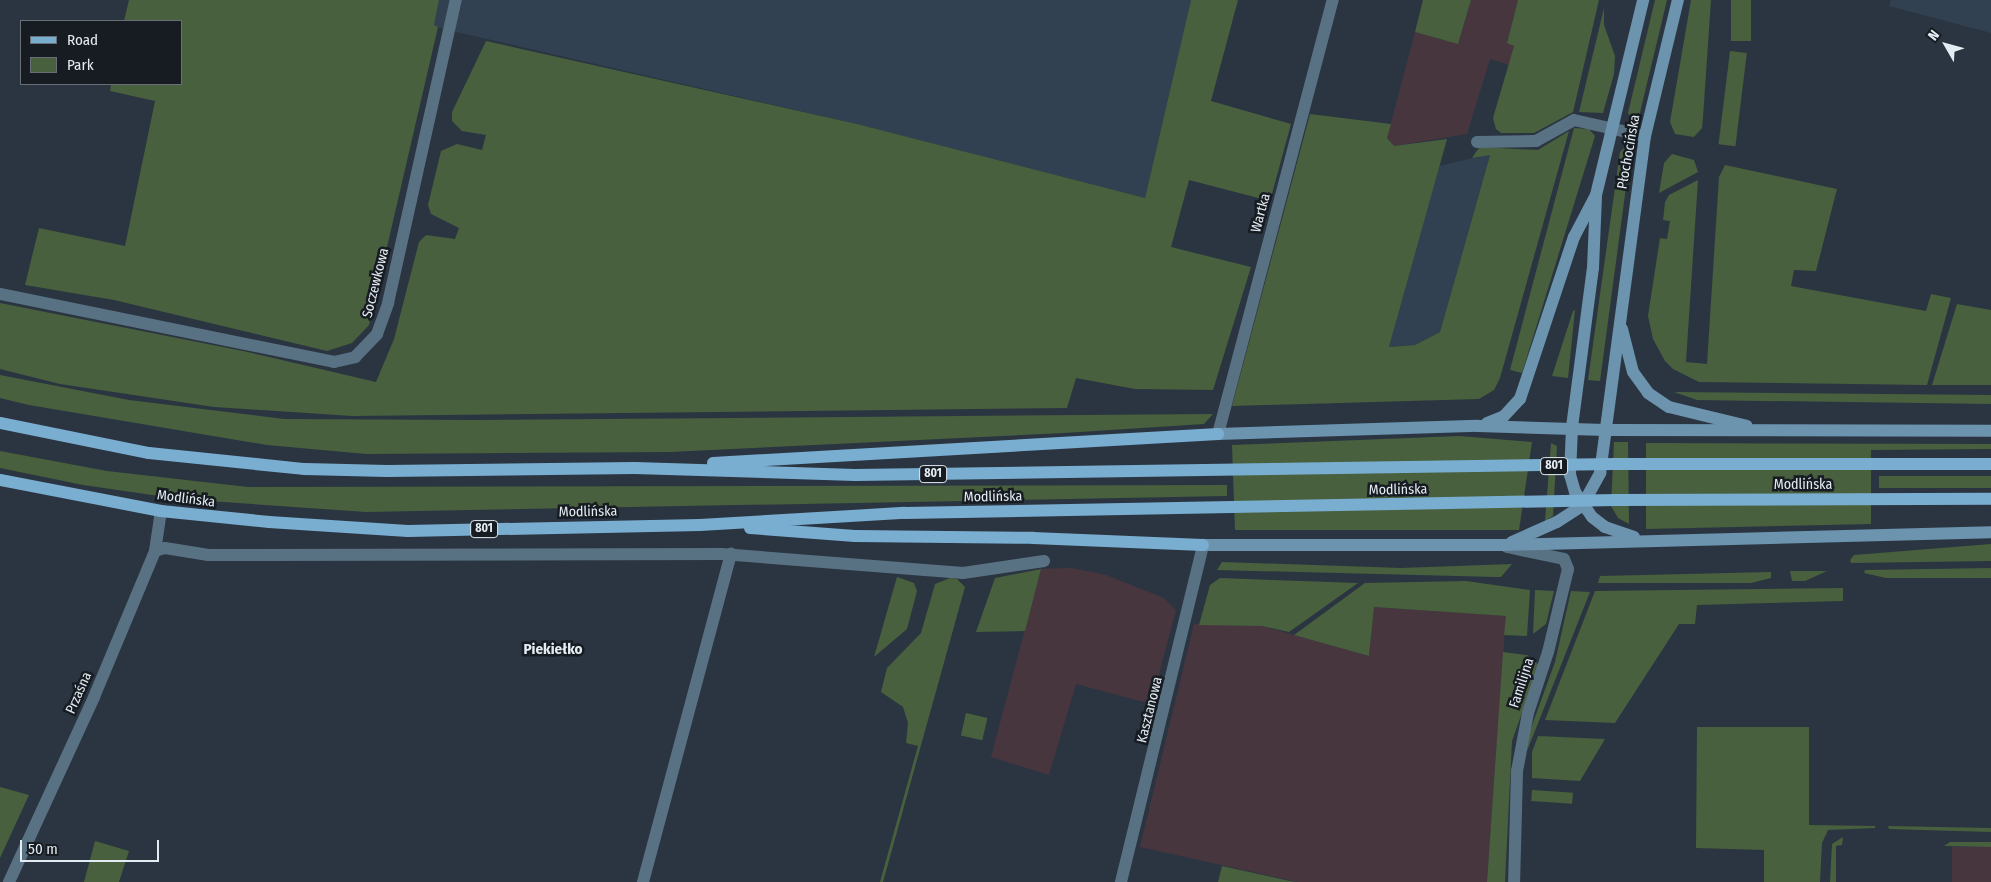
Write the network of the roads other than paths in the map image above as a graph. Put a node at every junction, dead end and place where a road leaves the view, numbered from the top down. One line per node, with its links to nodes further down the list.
1 (456, 0): 9 (street, Soczewkowa)
2 (1333, 0): 17 (street, Wartka)
3 (1643, 0): 5 (main road, Płochocińska)
4 (1678, 0): 6 (main road, Płochocińska)
5 (1612, 129): 6 (street); 7 (street); 8 (main road, Płochocińska)
6 (1646, 136): 10 (main road, Płochocińska)
7 (1477, 142)
8 (1596, 195): 12 (main road, Płochocińska); 13 (main road, Płochocińska)
9 (0, 294)
10 (1620, 312): 14 (main road, Płochocińska); 15 (main road, Płochocińska)
11 (0, 423): 19 (main road, Modlińska / 801)
12 (1478, 426): 13 (main road); 17 (main road)
13 (1572, 427): 14 (main road); 22 (main road, Płochocińska)
14 (1605, 430): 15 (main road); 22 (main road, Płochocińska)
15 (1768, 430): 16 (main road)
16 (1991, 431)
17 (1218, 434): 19 (main road)
18 (1991, 464): 19 (main road, Modlińska / 801)
19 (636, 468)
20 (0, 480): 23 (main road, Modlińska / 801)
21 (1991, 500): 24 (main road, Modlińska / 801)
22 (1582, 506): 26 (main road, Płochocińska); 28 (main road, Płochocińska)
23 (161, 511): 24 (main road, Modlińska / 801); 29 (street, Przaśna)
24 (700, 524): 27 (main road)
25 (1991, 532): 26 (main road)
26 (1641, 540): 28 (main road)
27 (1203, 545): 28 (main road); 34 (street, Kasztanowa)
28 (1502, 546): 35 (street, Familijna)
29 (155, 551): 30 (street); 32 (street, Przaśna)
30 (732, 554): 31 (street); 33 (street)
31 (1044, 561)
32 (9, 882)
33 (642, 882)
34 (1121, 882)
35 (1514, 882)

